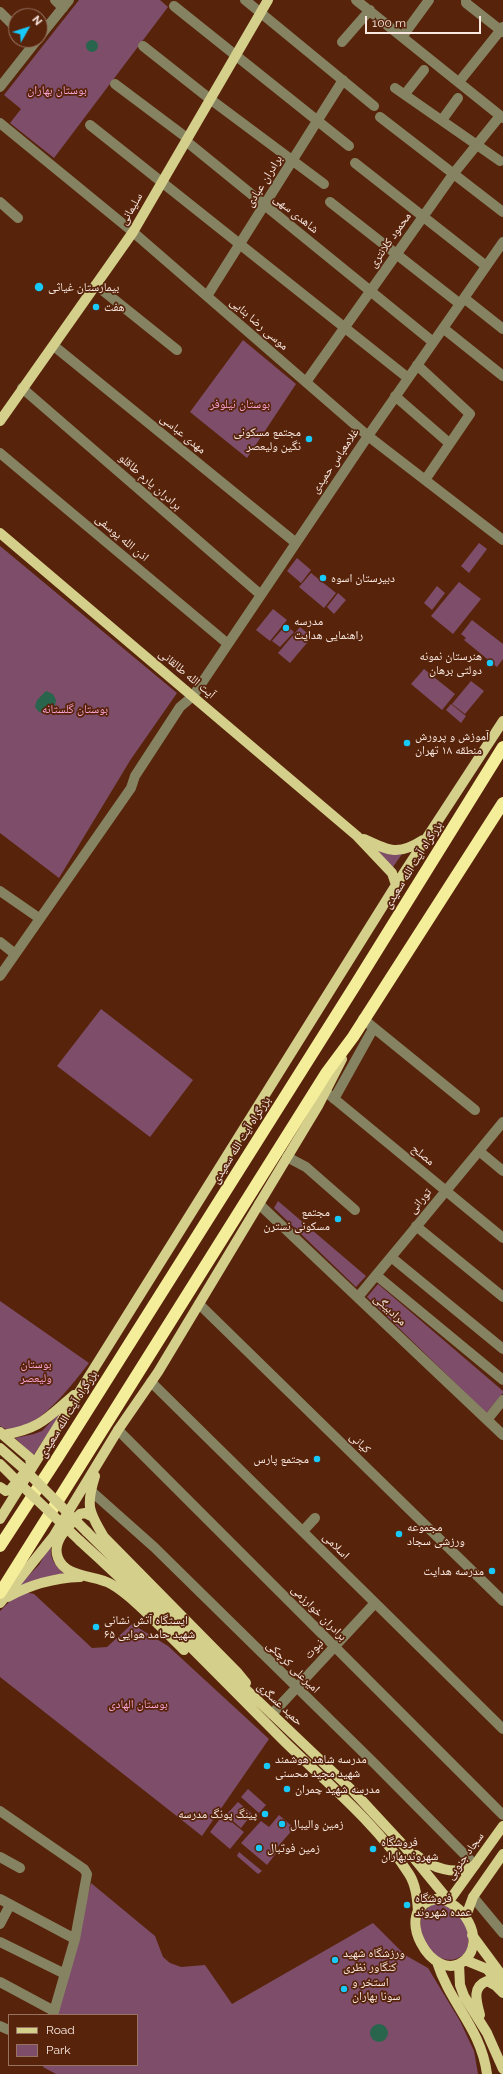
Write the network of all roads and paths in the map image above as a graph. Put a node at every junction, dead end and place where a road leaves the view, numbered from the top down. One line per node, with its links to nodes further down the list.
1 (55, 0): 7 (street)
2 (245, 0): 11 (street)
3 (268, 0): 11 (main road, سلیمانی)
4 (356, 0): 9 (street)
5 (429, 0): 15 (street)
6 (466, 0): 14 (street)
7 (66, 4): 13 (street)
8 (174, 6): 19 (street)
9 (370, 10): 15 (street); 16 (street)
10 (0, 12): 12 (street)
11 (260, 12): 19 (main road, سلیمانی); 22 (street)
12 (8, 20)
13 (48, 26)
14 (502, 30): 23 (street)
15 (402, 37): 23 (street)
16 (342, 42)
17 (143, 46): 29 (street)
18 (28, 48): 21 (street)
19 (235, 56): 29 (main road, سلیمانی); 33 (street)
20 (424, 70): 27 (street)
21 (3, 75): 25 (street)
22 (343, 80): 30 (street); 33 (street, برادران عبادی)
23 (459, 82): 31 (street)
24 (115, 84): 37 (street, شاهدی سهی)
25 (0, 87)
26 (395, 88): 27 (street)
27 (405, 94): 34 (street)
28 (458, 98): 34 (street)
29 (210, 99): 37 (main road, سلیمانی); 40 (street)
30 (374, 106)
31 (502, 117): 38 (street, محمود کلانتری)
32 (380, 118): 43 (street)
33 (316, 120): 39 (street); 40 (street, برادران عبادی)
34 (442, 120): 38 (street)
35 (0, 123): 52 (street, موسی رضا بنایی)
36 (90, 125): 44 (street)
37 (187, 140): 44 (main road, سلیمانی); 48 (street, شاهدی سهی)
38 (475, 145): 41 (street); 43 (street, محمود کلانتری)
39 (349, 146)
40 (292, 160): 45 (street); 48 (street, برادران عبادی)
41 (500, 161)
42 (355, 163): 50 (street)
43 (454, 173): 49 (street); 50 (street, محمود کلانتری)
44 (162, 182): 52 (main road, سلیمانی); 54 (street)
45 (324, 184)
46 (0, 202): 51 (street)
47 (330, 202): 55 (street)
48 (264, 205): 54 (street, برادران عبادی); 58 (street, شاهدی سهی)
49 (503, 212)
50 (423, 217): 55 (street, محمود کلانتری); 56 (street)
51 (18, 218)
52 (133, 232): 57 (main road, سلیمانی); 59 (street, موسی رضا بنایی)
53 (503, 242): 56 (street, غلامعباس حمیدی)
54 (240, 244): 59 (street, برادران عبادی); 61 (street)
55 (397, 253): 58 (street, محمود کلانتری); 60 (street)
56 (486, 266): 60 (street, غلامعباس حمیدی)
57 (96, 285): 65 (main road, سلیمانی); 66 (street)
58 (370, 291): 61 (street, محمود کلانتری); 64 (street, شاهدی سهی)
59 (207, 296): 70 (street, موسی رضا بنایی)
60 (462, 301): 62 (street, غلامعباس حمیدی); 63 (street)
61 (344, 328): 69 (street); 70 (street, محمود کلانتری)
62 (443, 328): 64 (street, غلامعباس حمیدی); 68 (street)
63 (503, 329)
64 (433, 342): 67 (street, غلامعباس حمیدی)
65 (54, 346): 71 (main road, سلیمانی); 80 (street, مهدی عباسی)
66 (177, 350)
67 (417, 365): 69 (street, غلامعباس حمیدی); 75 (street)
68 (503, 376)
69 (408, 378): 72 (street, غلامعباس حمیدی)
70 (306, 382): 74 (street, موسی رضا بنایی)
71 (22, 388): 73 (main road, سلیمانی); 81 (street, برادران یارم طاقلو)
72 (396, 396): 74 (street, غلامعباس حمیدی); 75 (street)
73 (0, 421)
74 (368, 436): 77 (street, موسی رضا بنایی); 80 (street, غلامعباس حمیدی)
75 (449, 443): 77 (street)
76 (0, 452): 82 (street, اذن الله یوسفی)
77 (425, 480): 79 (street, موسی رضا بنایی)
78 (0, 533): 83 (main road, آیت الله طالقانی)
79 (503, 540)
80 (296, 543): 81 (street, غلامعباس حمیدی)
81 (261, 595): 82 (street, غلامعباس حمیدی)
82 (228, 644): 83 (street, غلامعباس حمیدی)
83 (193, 696): 89 (main road, آیت الله طالقانی); 93 (street, غلامعباس حمیدی)
84 (503, 721): 90 (main road, بزرگراه آیت الله سعیدی)
85 (503, 739): 87 (highway)
86 (503, 747): 87 (highway, بزرگراه آیت الله سعیدی)
87 (494, 762): 134 (highway, بزرگراه آیت الله سعیدی)
88 (503, 803): 97 (highway)
89 (357, 836): 90 (main road, آیت الله طالقانی); 91 (main road, آیت الله طالقانی)
90 (426, 838): 91 (main road, بزرگراه آیت الله سعیدی)
91 (396, 885): 120 (main road, بزرگراه آیت الله سعیدی)
92 (0, 891): 93 (street)
93 (39, 918): 95 (street, غلامعباس حمیدی)
94 (0, 942): 95 (street)
95 (15, 954): 96 (street, غلامعباس حمیدی)
96 (0, 976)
97 (363, 1019): 98 (street); 99 (highway)
98 (374, 1029): 101 (street); 102 (street)
99 (353, 1037): 100 (main road); 139 (highway)
100 (326, 1092): 101 (street, مصلح); 105 (main road)
101 (334, 1099): 107 (street, مصلح)
102 (475, 1110)
103 (503, 1122): 104 (street, تورانی)
104 (479, 1151): 106 (street); 107 (street, تورانی)
105 (287, 1157): 108 (main road); 109 (street)
106 (503, 1171)
107 (446, 1191): 110 (street, تورانی); 111 (street, مصلح)
108 (259, 1204): 114 (street, مرادبیگی); 116 (main road)
109 (355, 1210)
110 (416, 1226): 112 (street, تورانی); 115 (street)
111 (503, 1238)
112 (391, 1257): 113 (street, تورانی); 117 (street)
113 (376, 1275): 114 (street, تورانی); 118 (street, مرادبیگی)
114 (358, 1297): 122 (street, مرادبیگی)
115 (503, 1297)
116 (199, 1304): 119 (main road); 140 (street, کیانی)
117 (503, 1348)
118 (503, 1380)
119 (151, 1382): 123 (main road); 135 (street, اسلامی)
120 (81, 1390): 124 (main road); 133 (main road, بزرگراه آیت الله سعیدی)
121 (503, 1400): 122 (street)
122 (487, 1420): 125 (street, مرادبیگی)
123 (118, 1430): 128 (main road); 142 (street, برادران خوارزمی)
124 (2, 1434): 129 (main road)
125 (503, 1435)
126 (0, 1448): 144 (main road, حمید عسگری, bridge)
127 (0, 1464): 145 (main road, حمید عسگری, bridge)
128 (98, 1465): 130 (main road); 139 (main road)
129 (0, 1487)
130 (90, 1491): 131 (main road); 143 (street, امیرعلی کرچکی)
131 (91, 1516): 138 (main road); 144 (main road)
132 (315, 1518): 135 (street)
133 (0, 1519)
134 (11, 1528): 136 (highway); 137 (highway, بزرگراه آیت الله سعیدی)
135 (303, 1532): 141 (street, اسلامی)
136 (0, 1540)
137 (0, 1546)
138 (89, 1576): 139 (main road); 145 (main road)
139 (0, 1599)
140 (503, 1601)
141 (375, 1603): 142 (street, نبوت); 146 (street, اسلامی)
142 (334, 1646): 143 (street, نبوت); 148 (street, برادران خوارزمی)
143 (296, 1688): 144 (street, نبوت); 153 (street, امیرعلی کرچکی)
144 (270, 1712): 150 (main road, حمید عسگری)
145 (268, 1725): 159 (main road, حمید عسگری)
146 (503, 1728)
147 (0, 1811): 164 (street)
148 (503, 1814)
149 (503, 1826): 153 (main road, سجاد جنوبی)
150 (404, 1846): 153 (main road); 157 (main road, حمید عسگری)
151 (0, 1857): 154 (street)
152 (501, 1860): 155 (main road)
153 (475, 1865): 157 (main road, سجاد جنوبی)
154 (20, 1868)
155 (473, 1897): 160 (main road); 162 (street)
156 (0, 1899): 158 (street)
157 (449, 1901): 159 (main road); 160 (main road)
158 (10, 1905): 161 (street); 164 (street)
159 (418, 1912): 166 (main road)
160 (466, 1916): 163 (main road)
161 (0, 1924)
162 (503, 1933)
163 (472, 1935): 167 (main road); 169 (main road)
164 (75, 1939): 168 (street)
165 (0, 1942): 168 (street)
166 (437, 1962): 167 (main road); 176 (main road)
167 (462, 1962): 171 (main road); 174 (main road)
168 (65, 1974): 173 (street)
169 (503, 1977)
170 (0, 1982): 173 (street)
171 (503, 1989)
172 (503, 1993): 174 (main road)
173 (54, 2013)
174 (482, 2023): 175 (main road)
175 (503, 2069)
176 (487, 2074)

